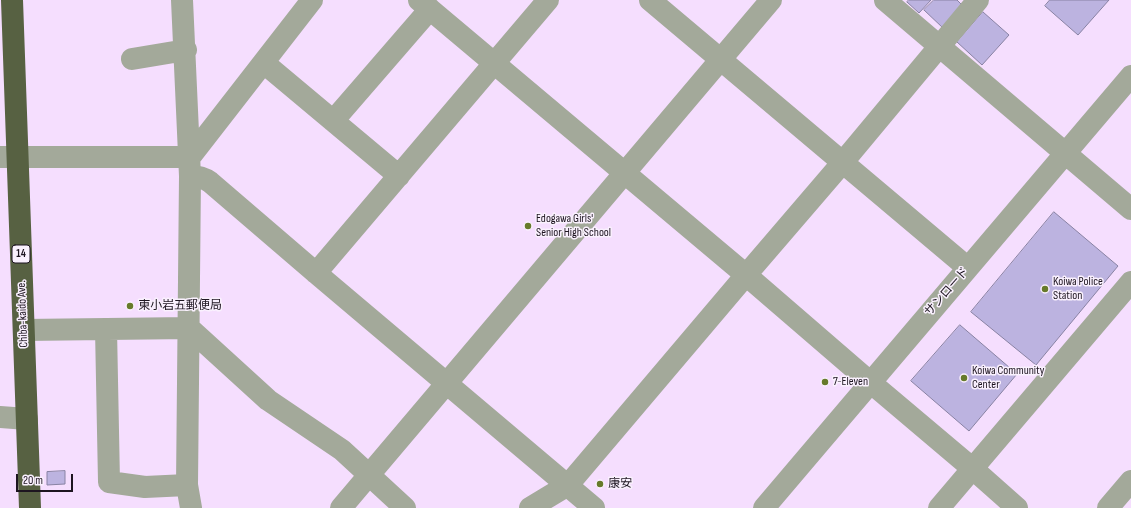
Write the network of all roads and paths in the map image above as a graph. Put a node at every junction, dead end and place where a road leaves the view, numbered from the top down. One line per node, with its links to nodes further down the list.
1 (12, 0): 10 (highway, Chiba-kaido Ave. / 14)
2 (182, 0): 12 (street)
3 (312, 0): 15 (street)
4 (548, 0): 16 (street)
5 (650, 0): 14 (street)
6 (772, 0): 14 (street)
7 (885, 0): 11 (street)
8 (978, 0): 11 (street)
9 (424, 4): 16 (street); 18 (street)
10 (6, 29): 20 (highway, Chiba-kaido Ave. / 14)
11 (939, 46): 19 (street); 21 (street)
12 (186, 50): 13 (street); 22 (street)
13 (132, 59)
14 (721, 59): 21 (street); 23 (street)
15 (264, 64): 18 (street); 22 (street)
16 (494, 64): 23 (street); 24 (street)
17 (1131, 76): 19 (street, サンロード)
18 (334, 121): 24 (street)
19 (1064, 153): 25 (street); 26 (street, サンロード)
20 (9, 157): 22 (street); 32 (highway, Chiba-kaido Ave. / 14)
21 (843, 162): 26 (street); 28 (street)
22 (192, 164): 27 (street); 30 (street)
23 (625, 173): 28 (street); 34 (street)
24 (399, 176): 27 (street)
25 (1131, 209)
26 (968, 268): 33 (street, サンロード)
27 (316, 273): 34 (street)
28 (746, 274): 33 (street); 41 (street)
29 (1131, 282): 37 (street)
30 (189, 328): 31 (street); 38 (street); 40 (street)
31 (106, 329): 32 (street); 40 (street)
32 (24, 330): 36 (highway, Chiba-kaido Ave. / 14)
33 (870, 382): 37 (street); 48 (street, サンロード)
34 (447, 383): 38 (street); 41 (street)
35 (0, 417): 36 (street)
36 (27, 419): 42 (highway, Chiba-kaido Ave. / 14)
37 (973, 469): 49 (street); 50 (street)
38 (370, 475): 44 (street); 45 (street)
39 (1131, 482): 51 (street)
40 (187, 485): 43 (street)
41 (568, 485): 46 (street); 47 (street)
42 (30, 508)
43 (191, 508)
44 (341, 508)
45 (405, 508)
46 (530, 508)
47 (594, 508)
48 (764, 508)
49 (939, 508)
50 (1017, 508)
51 (1108, 508)

